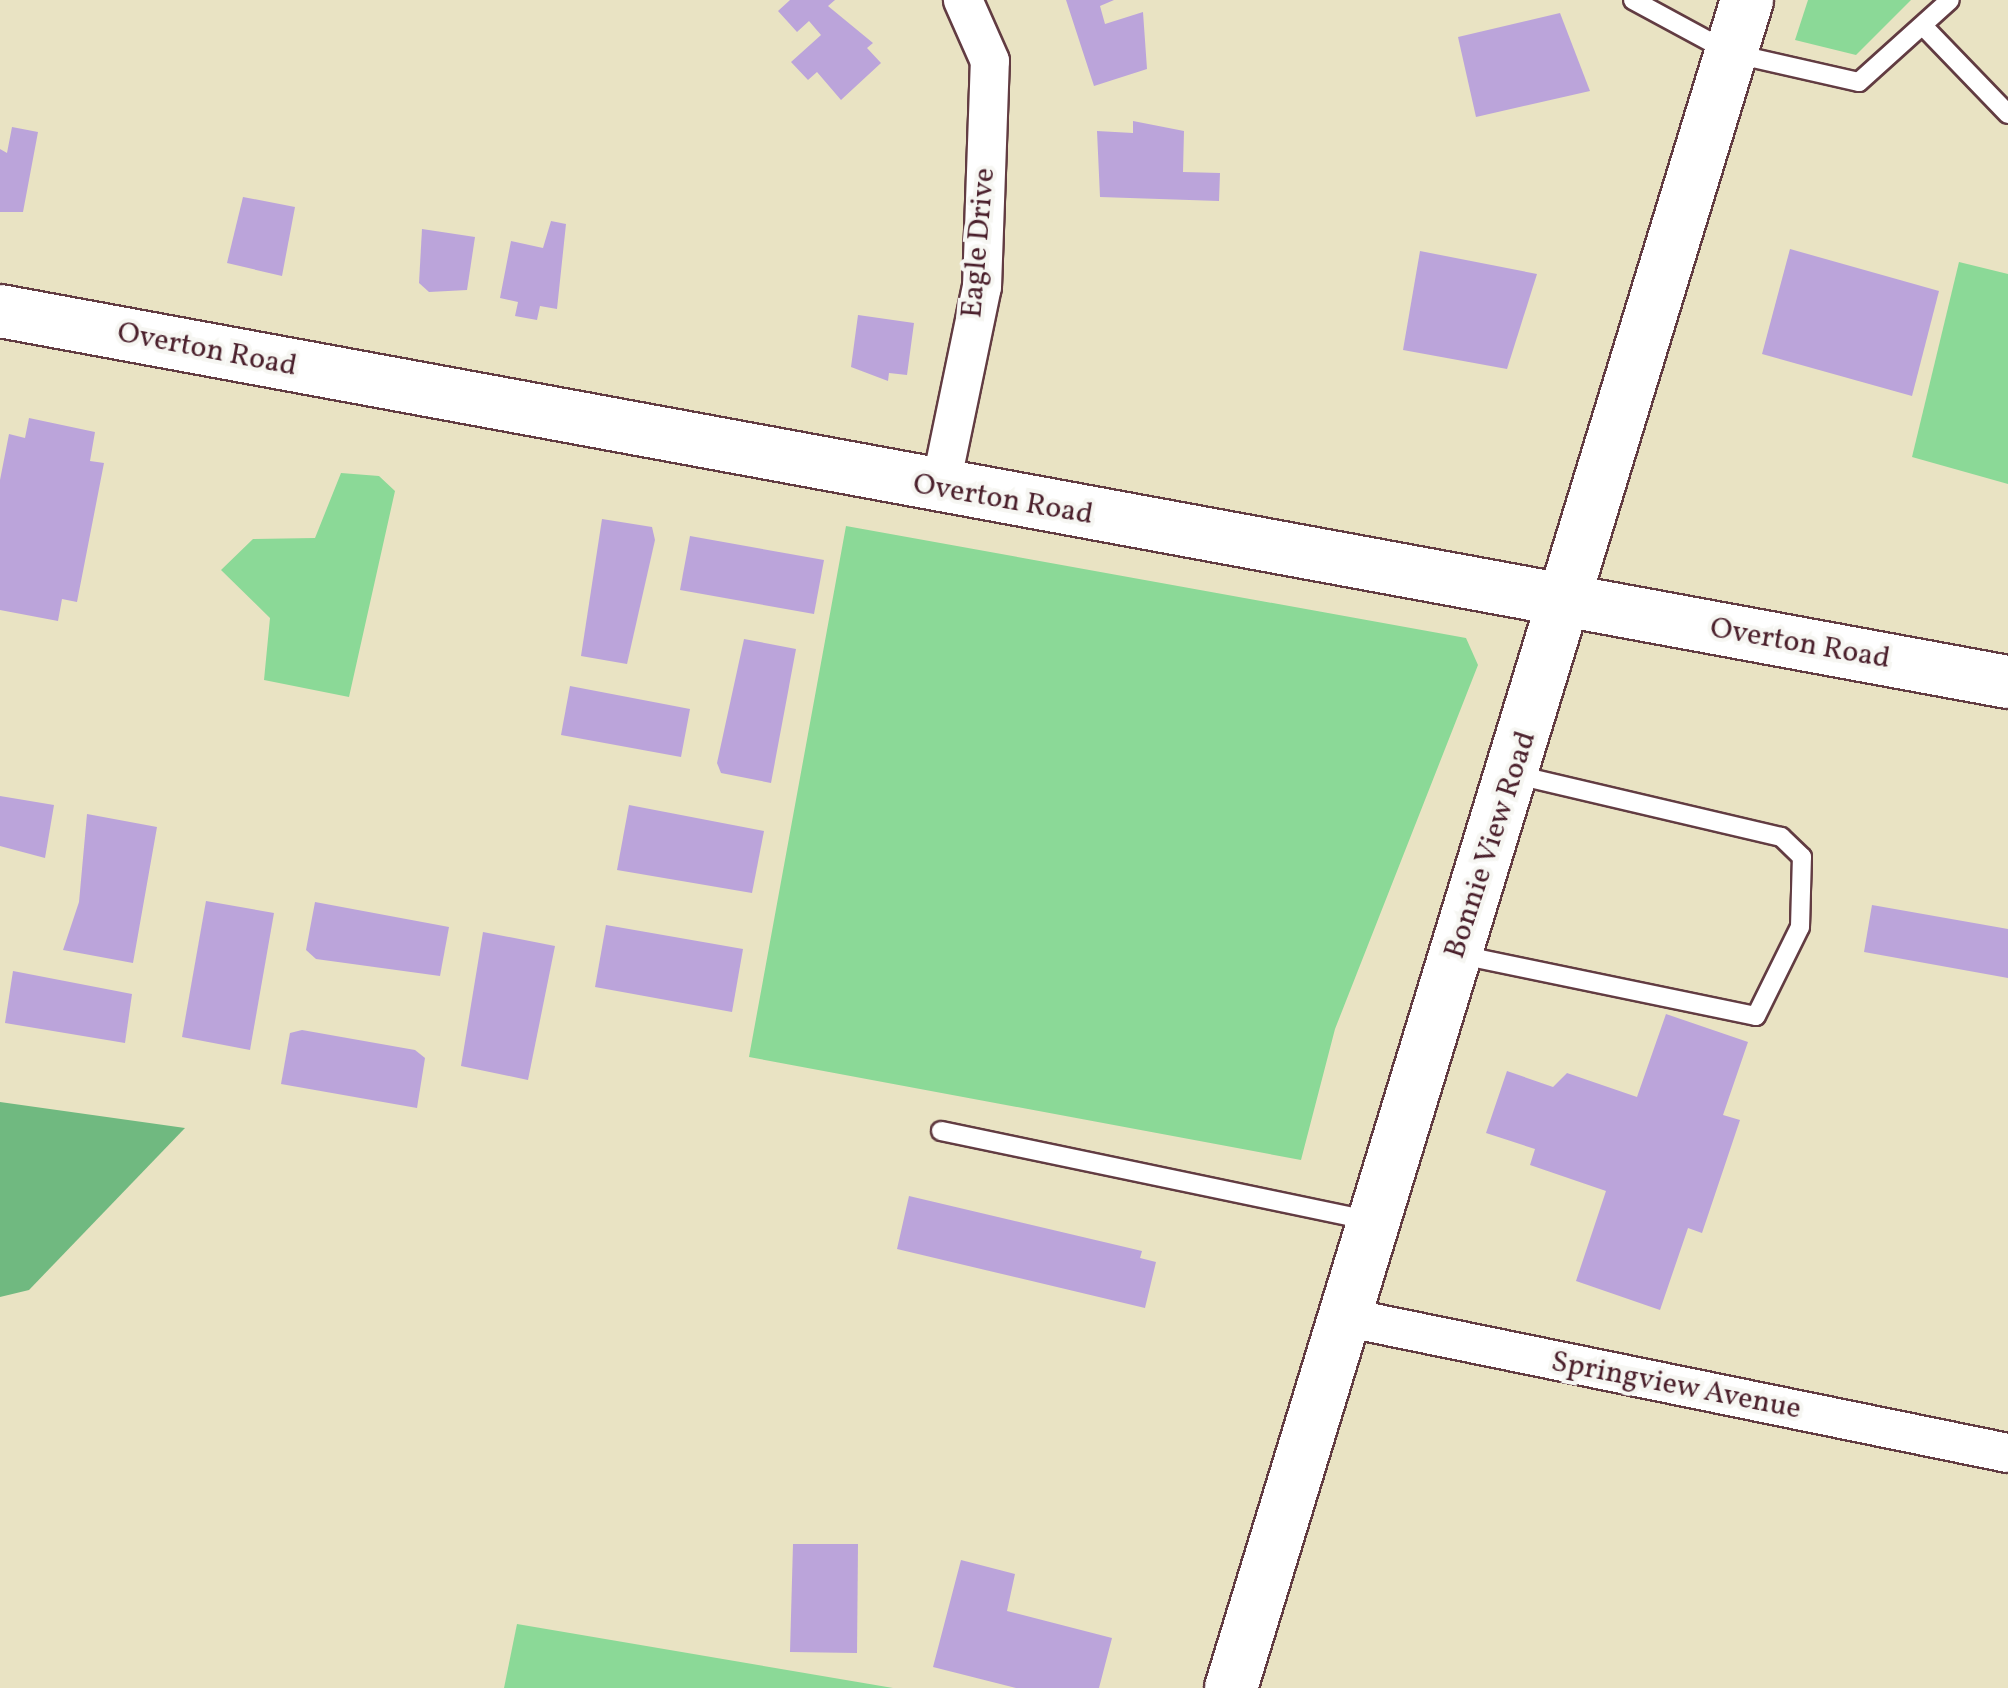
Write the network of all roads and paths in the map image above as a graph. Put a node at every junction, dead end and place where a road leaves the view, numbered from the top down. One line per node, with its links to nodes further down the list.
1 (963, 0): 9 (street, Eagle Drive)
2 (1633, 0): 6 (lane)
3 (1746, 0): 6 (street, Bonnie View Road)
4 (1950, 0): 5 (lane)
5 (1926, 29): 6 (lane); 7 (lane)
6 (1731, 53): 10 (street, Bonnie View Road)
7 (2008, 114)
8 (0, 311): 9 (street, Overton Road)
9 (940, 490): 10 (street, Overton Road)
10 (1568, 602): 11 (street, Overton Road); 12 (street, Bonnie View Road)
11 (2008, 682)
12 (1513, 774): 13 (street, Bonnie View Road); 13 (lane)
13 (1456, 954): 15 (street, Bonnie View Road)
14 (941, 1130): 15 (lane)
15 (1371, 1221): 16 (street, Bonnie View Road)
16 (1344, 1318): 17 (street, Springview Avenue); 18 (street, Bonnie View Road)
17 (2008, 1453)
18 (1231, 1688)

